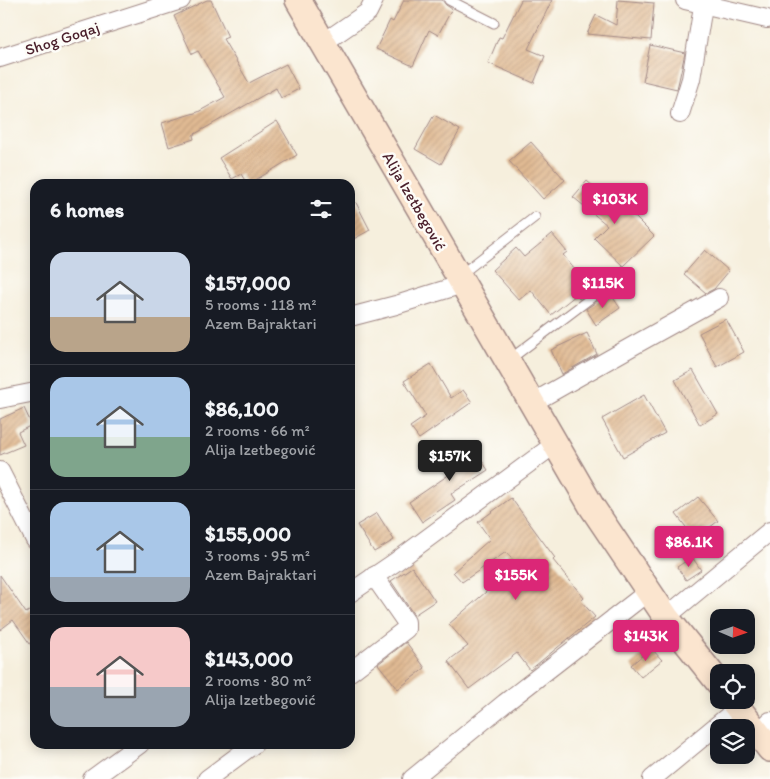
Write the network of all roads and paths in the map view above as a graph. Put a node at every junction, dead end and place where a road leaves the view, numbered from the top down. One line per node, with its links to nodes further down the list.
1 (181, 0): 10 (street, Shog Goqaj)
2 (298, 0): 9 (main road, Alija Izetbegović)
3 (374, 0): 9 (street)
4 (449, 0): 8 (lane)
5 (685, 0): 6 (street)
6 (704, 2): 7 (street); 11 (street)
7 (767, 20)
8 (494, 23)
9 (323, 43): 13 (main road, Alija Izetbegović)
10 (0, 58)
11 (680, 114)
12 (535, 217): 13 (lane)
13 (461, 280): 16 (street); 17 (main road, Alija Izetbegović)
14 (600, 291): 17 (lane)
15 (720, 298): 20 (street)
16 (355, 316)
17 (508, 362): 20 (main road, Alija Izetbegović)
18 (30, 393): 19 (street)
19 (0, 399)
20 (532, 403): 21 (main road, Alija Izetbegović)
21 (555, 444): 25 (street); 27 (main road, Alija Izetbegović)
22 (0, 470): 23 (street)
23 (30, 530)
24 (770, 531): 28 (street)
25 (374, 576): 26 (street); 29 (street)
26 (355, 589)
27 (649, 591): 28 (main road, Alija Izetbegović); 38 (street)
28 (666, 617): 30 (main road, Alija Izetbegović)
29 (355, 668)
30 (710, 672)
31 (729, 709): 39 (street)
32 (740, 709): 33 (main road)
33 (766, 734)
34 (133, 749): 36 (street)
35 (247, 749): 37 (street)
36 (92, 779)
37 (207, 779)
38 (412, 779)
39 (652, 779)

